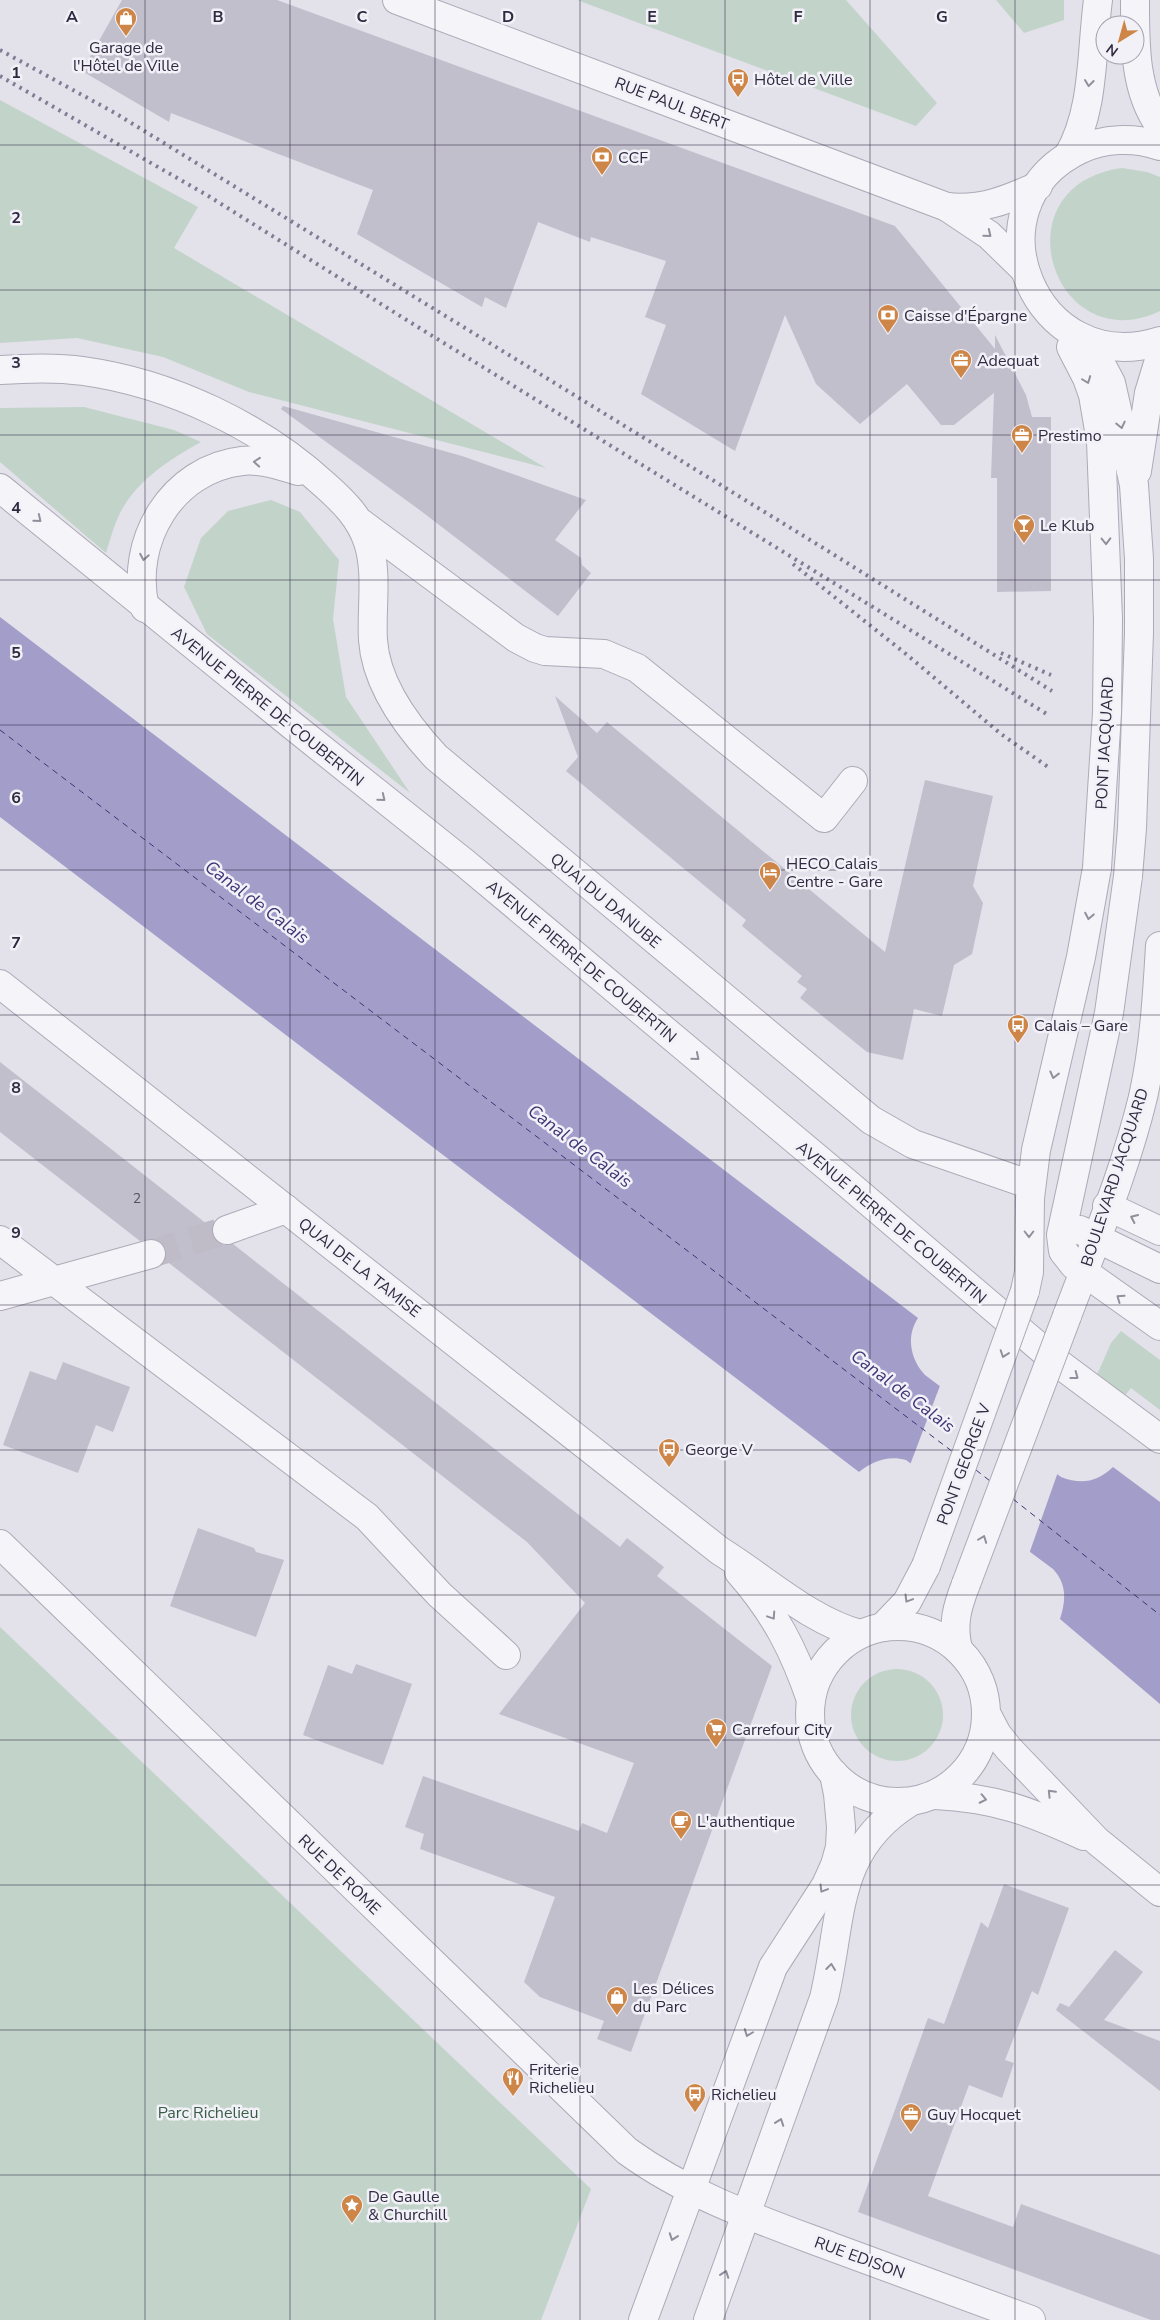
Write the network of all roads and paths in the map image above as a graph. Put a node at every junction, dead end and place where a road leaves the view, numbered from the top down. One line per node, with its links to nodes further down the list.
1 (397, 0): 8 (street, RUE PAUL BERT)
2 (1098, 0): 6 (street, one-way to 6)
3 (1135, 0): 4 (street)
4 (1160, 126)
5 (1160, 146): 6 (street)
6 (1068, 156): 7 (street)
7 (1038, 186): 8 (street, RUE PAUL BERT); 9 (street)
8 (948, 207): 9 (street, RUE PAUL BERT, one-way to 9)
9 (1024, 270): 10 (street)
10 (1067, 329): 11 (street); 14 (street, one-way to 14); 23 (street, PONT JACQUARD, one-way to 23, bridge)
11 (1160, 341)
12 (1160, 356): 14 (street)
13 (0, 370): 16 (street, QUAI DU DANUBE)
14 (1134, 484): 24 (street, bridge)
15 (0, 488): 18 (street, AVENUE PIERRE DE COUBERTIN, one-way to 18)
16 (333, 492): 17 (street, QUAI DU DANUBE); 18 (street, QUAI DU DANUBE, one-way to 18)
17 (361, 523): 19 (street); 23 (street, QUAI DU DANUBE)
18 (145, 608): 37 (street, AVENUE PIERRE DE COUBERTIN, one-way to 37)
19 (853, 781)
20 (1160, 946): 22 (street, BOULEVARD JACQUARD)
21 (0, 984): 26 (street, QUAI DE LA TAMISE)
22 (1157, 1031): 25 (street, BOULEVARD JACQUARD)
23 (1031, 1185): 40 (street, PONT GEORGE V, one-way to 40, bridge)
24 (1067, 1206): 29 (street); 33 (street)
25 (1107, 1206): 28 (street, one-way to 25); 29 (street, BOULEVARD JACQUARD)
26 (286, 1209): 27 (street); 39 (street, QUAI DE LA TAMISE)
27 (227, 1230)
28 (1160, 1231)
29 (1096, 1239): 32 (street); 33 (street, BOULEVARD JACQUARD)
30 (0, 1240): 34 (street)
31 (151, 1254): 34 (street)
32 (1160, 1269)
33 (1084, 1272): 36 (street, one-way to 33); 41 (street, BOULEVARD JACQUARD, one-way to 33, bridge)
34 (54, 1281): 35 (street); 42 (street)
35 (0, 1296)
36 (1160, 1326)
37 (1160, 1439)
38 (0, 1544): 49 (street, RUE DE ROME)
39 (720, 1550): 40 (street, QUAI DE LA TAMISE); 43 (street, QUAI DE LA TAMISE, one-way to 43)
40 (872, 1631): 41 (street); 43 (street)
41 (958, 1649): 44 (street)
42 (506, 1655)
43 (811, 1700): 45 (street)
44 (987, 1714): 46 (street); 47 (street, one-way to 44)
45 (834, 1774): 46 (street); 49 (street, one-way to 49)
46 (923, 1798): 47 (street, one-way to 47); 50 (street, one-way to 46)
47 (1097, 1841): 48 (street)
48 (1160, 1892)
49 (690, 2191): 50 (street, RUE EDISON); 51 (street, one-way to 51)
50 (746, 2215): 52 (street, one-way to 50); 53 (street, RUE EDISON)
51 (643, 2320)
52 (708, 2320)
53 (1031, 2320)

